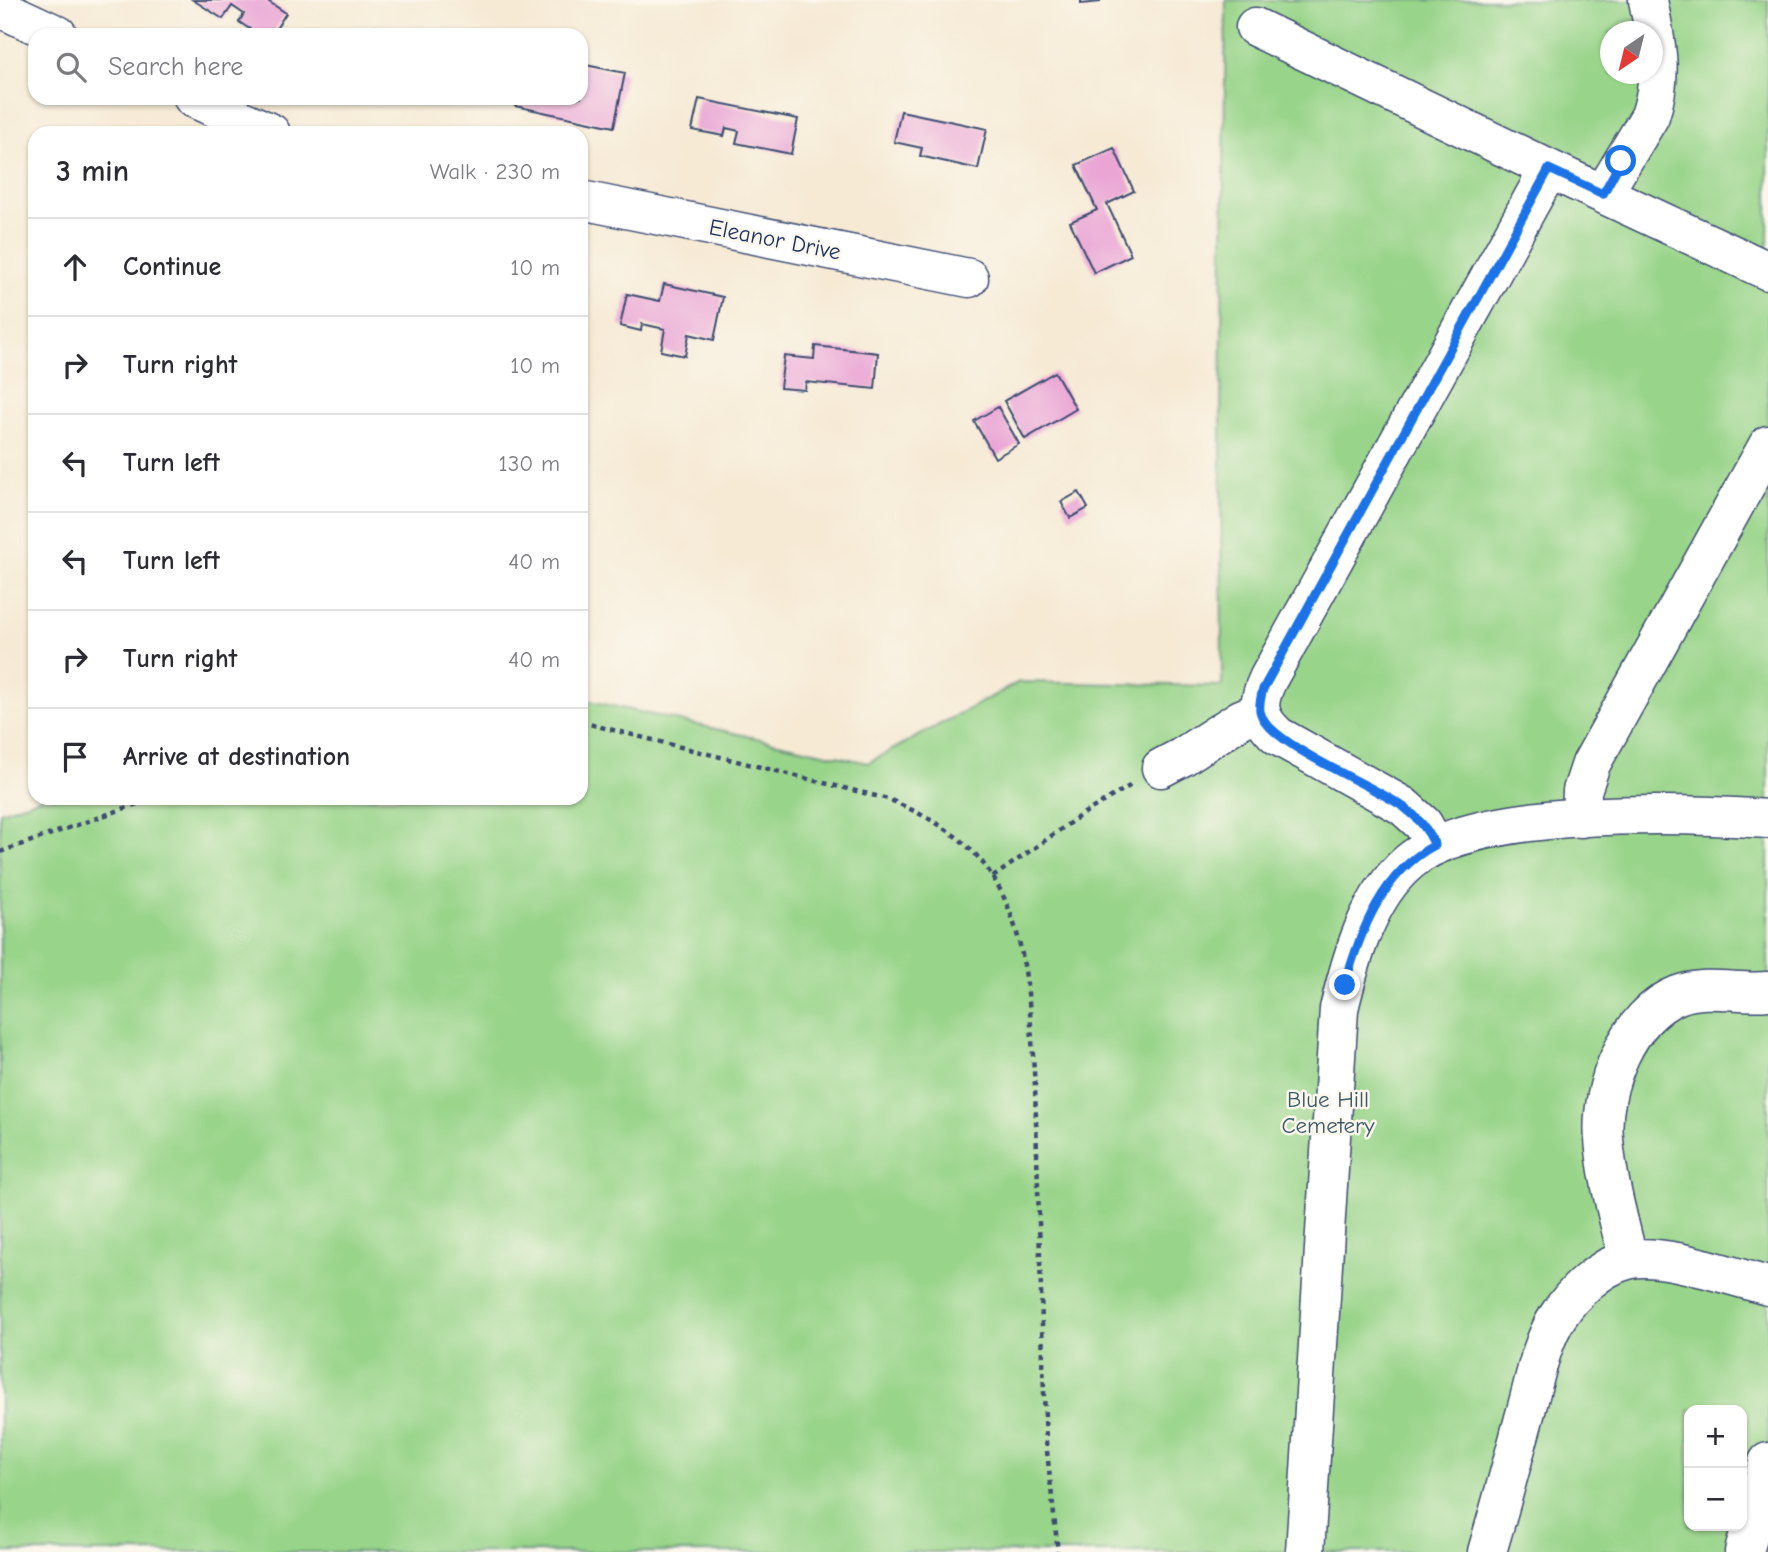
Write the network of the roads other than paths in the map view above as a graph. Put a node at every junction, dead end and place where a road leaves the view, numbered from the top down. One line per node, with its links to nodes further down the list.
1 (1648, 0): 8 (street)
2 (0, 8): 4 (street)
3 (1255, 27): 7 (street)
4 (43, 28)
5 (209, 105): 6 (street)
6 (255, 126)
7 (1549, 169): 8 (street); 13 (street)
8 (1603, 194): 10 (street)
9 (588, 201): 11 (street, Eleanor Drive)
10 (1768, 271)
11 (969, 278)
12 (1768, 445): 15 (street)
13 (1260, 711): 14 (street); 17 (street)
14 (1161, 768)
15 (1581, 818): 16 (street); 17 (street)
16 (1768, 819)
17 (1435, 845): 22 (street)
18 (1768, 991): 19 (street)
19 (1628, 1259): 20 (street); 23 (street)
20 (1768, 1286)
21 (1768, 1462): 24 (street)
22 (1305, 1552)
23 (1488, 1552)
24 (1744, 1552)

